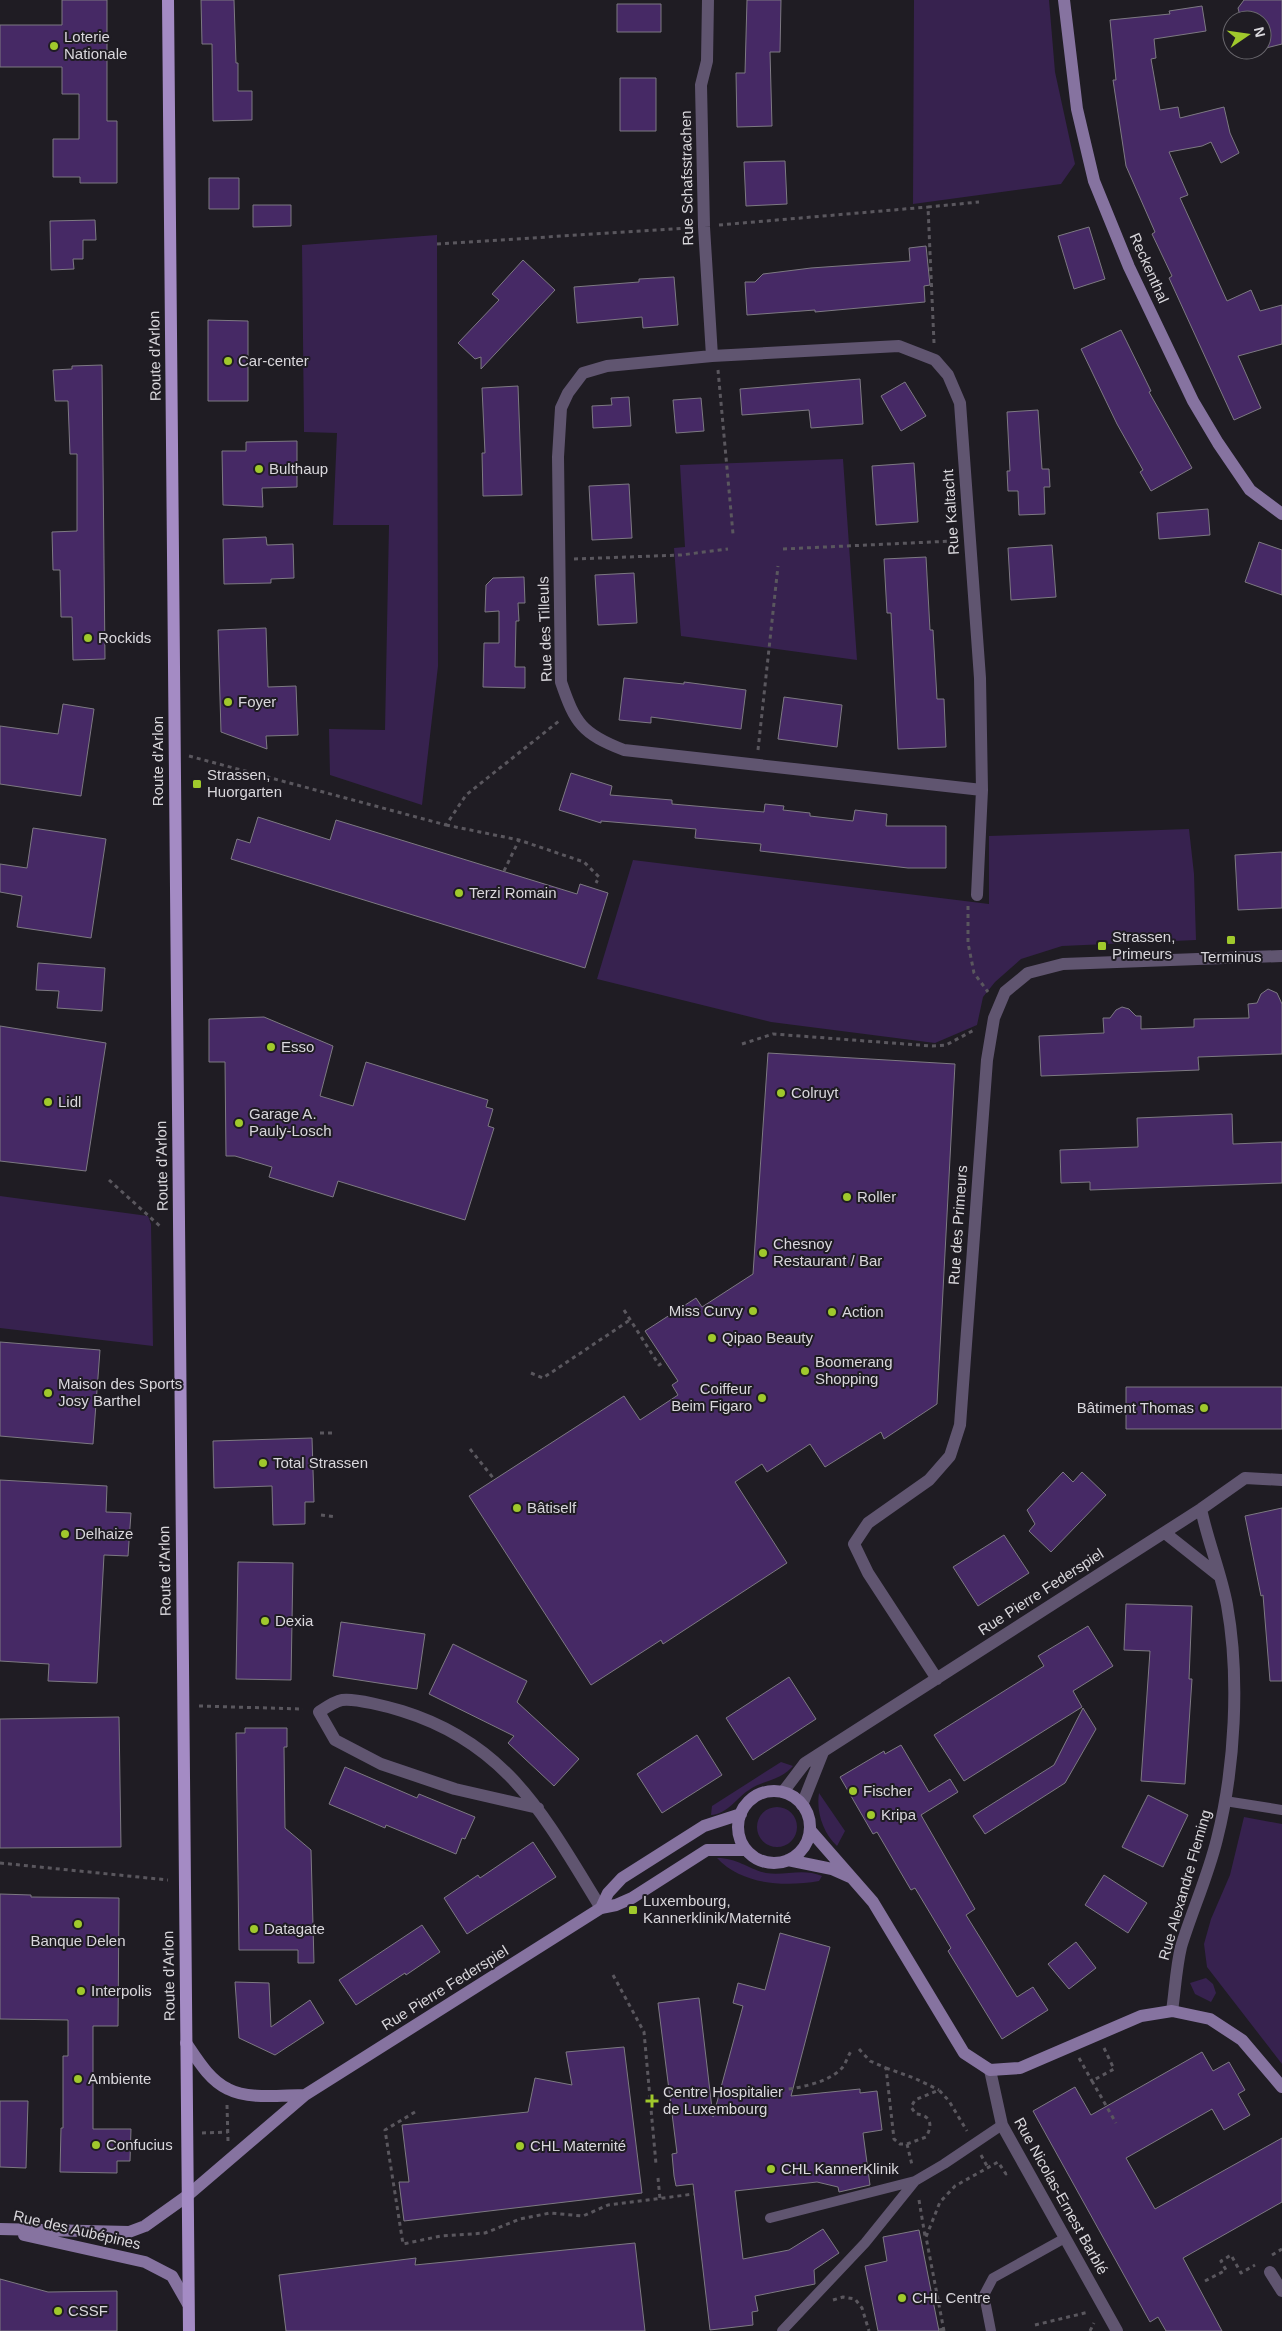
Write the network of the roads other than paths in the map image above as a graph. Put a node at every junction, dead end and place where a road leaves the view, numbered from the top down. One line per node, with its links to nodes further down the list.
1 (168, 0): 27 (main road, Route d'Arlon)
2 (708, 0): 4 (street, Rue Schafsstrachen)
3 (1064, 0): 5 (street, Reckenthal)
4 (712, 356): 6 (street, Rue Kaltacht); 6 (street, Rue des Tilleuls)
5 (1282, 514)
6 (982, 790): 7 (street, Rue Kaltacht)
7 (977, 895)
8 (1282, 956): 13 (street, Rue des Primeurs)
9 (1282, 1480): 10 (street, Rue Pierre Federspiel)
10 (1201, 1509): 11 (street, Rue Pierre Federspiel); 12 (street, Rue Alexandre Fleming)
11 (1165, 1533): 12 (street); 13 (street, Rue Pierre Federspiel)
12 (1218, 1575): 16 (street, Rue Alexandre Fleming)
13 (937, 1679): 14 (street, Rue Pierre Federspiel)
14 (823, 1752): 15 (street, Rue Pierre Federspiel); 17 (street)
15 (783, 1792): 17 (street); 20 (street)
16 (1225, 1801): 19 (lane); 26 (street, Rue Alexandre Fleming)
17 (802, 1805): 21 (street)
18 (538, 1808): 18 (street); 25 (street)
19 (1282, 1810)
20 (741, 1814): 22 (street); 25 (street, Rue Pierre Federspiel)
21 (810, 1830): 23 (street); 24 (street)
22 (746, 1850): 23 (street); 25 (street, Rue Pierre Federspiel)
23 (788, 1860): 24 (street)
24 (854, 1879): 28 (street)
25 (601, 1908): 30 (street, Rue Pierre Federspiel)
26 (1172, 2012): 28 (street); 29 (street)
27 (186, 2043): 30 (street); 33 (main road, Route d'Arlon)
28 (990, 2070): 31 (street, Rue Nicolas-Ernest Barblé)
29 (1282, 2088)
30 (305, 2095): 33 (street, Rue Pierre Federspiel)
31 (1002, 2125): 32 (lane); 36 (street, Rue Nicolas-Ernest Barblé)
32 (915, 2181): 34 (lane); 41 (lane)
33 (187, 2196): 35 (street, Rue des Aubépines); 39 (main road, Route d'Arlon)
34 (770, 2218)
35 (0, 2229): 39 (street, Rue des Aubépines)
36 (1065, 2238): 42 (lane); 43 (street, Rue Nicolas-Ernest Barblé)
37 (1270, 2272): 38 (street)
38 (1282, 2291)
39 (188, 2304): 40 (main road, Route d'Arlon)
40 (189, 2331)
41 (782, 2331)
42 (991, 2331)
43 (1117, 2331)

